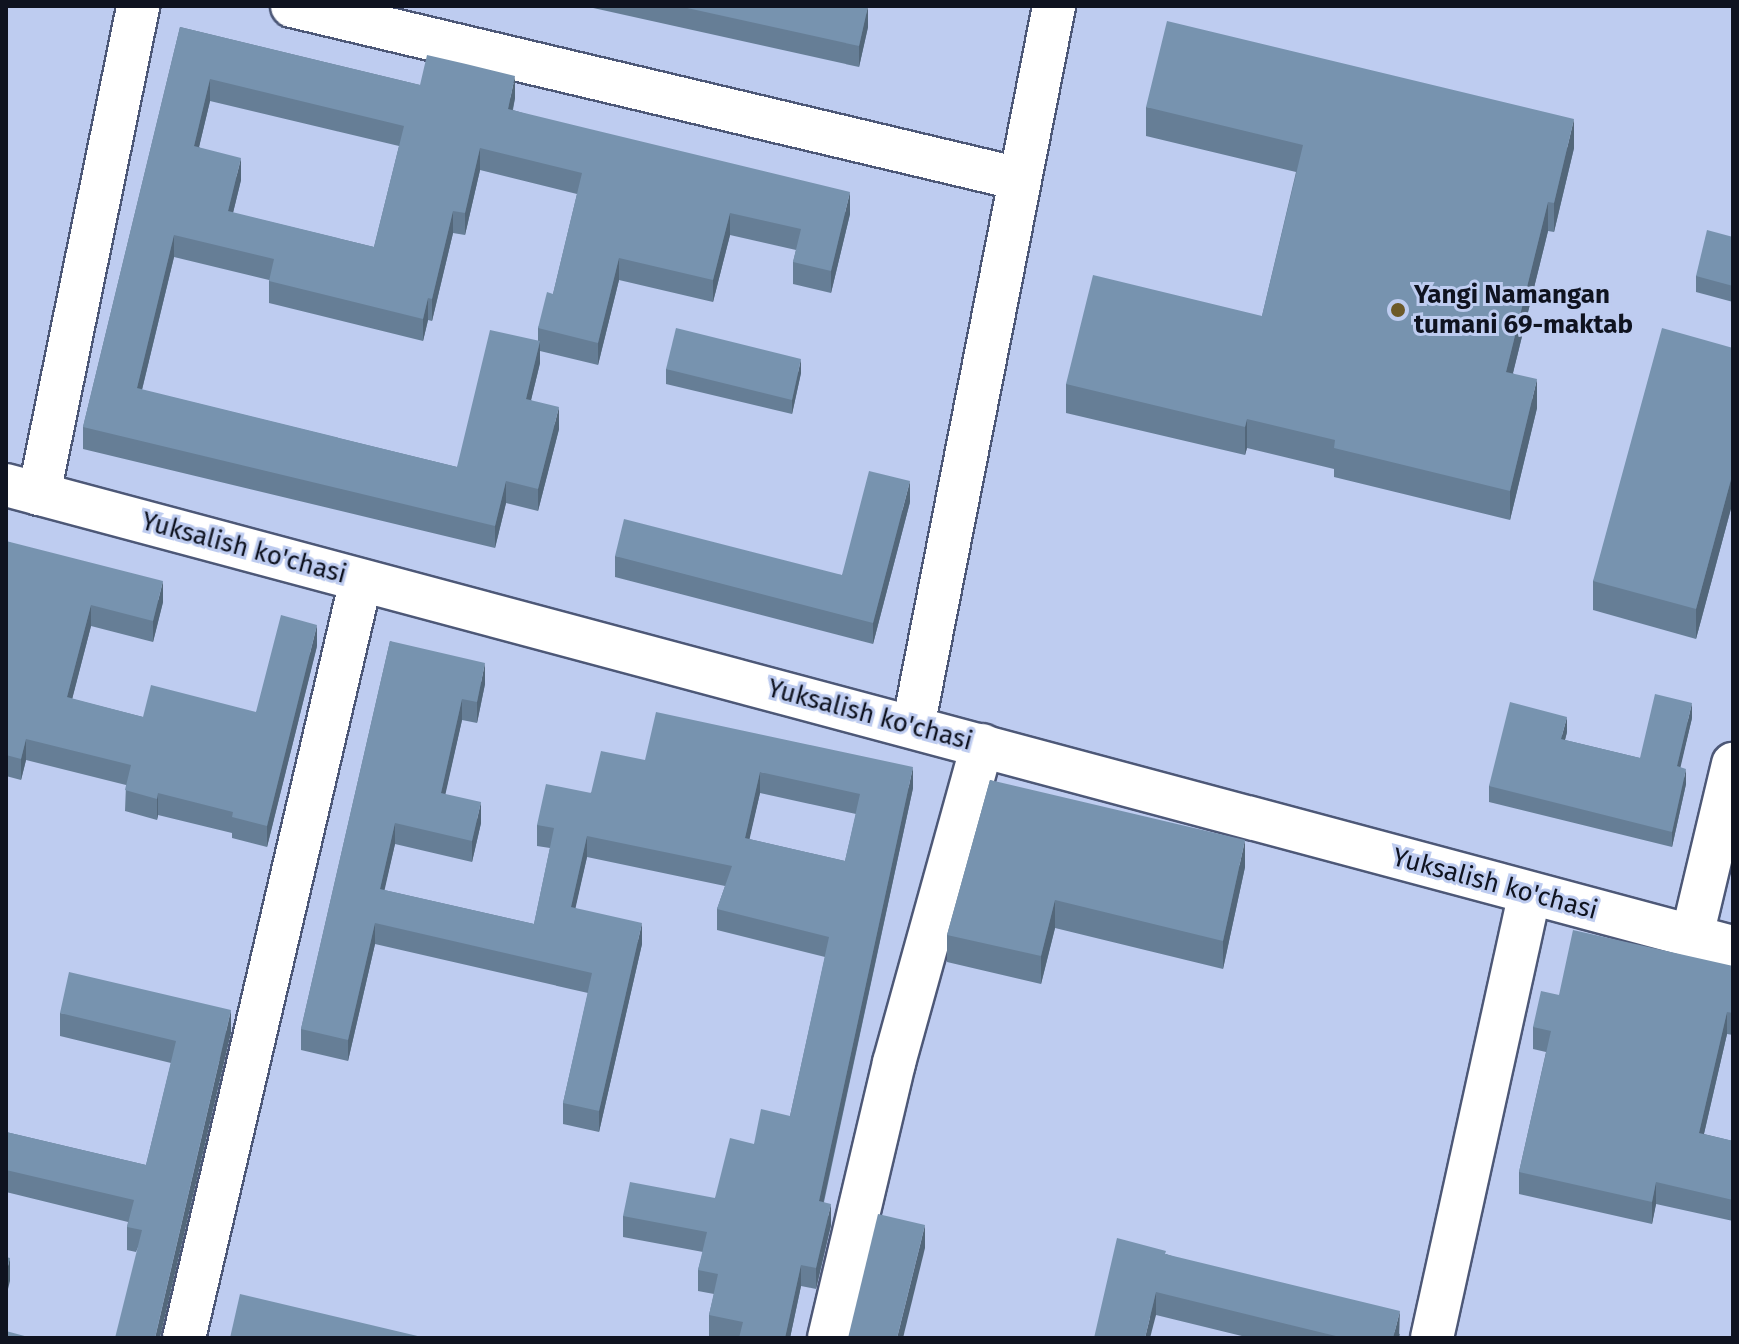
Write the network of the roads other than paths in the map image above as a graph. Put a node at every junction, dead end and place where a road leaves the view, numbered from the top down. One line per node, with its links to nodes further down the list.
1 (138, 6): 5 (street)
2 (292, 6): 4 (street)
3 (1054, 6): 4 (street)
4 (1020, 179): 7 (street)
5 (22, 489): 6 (street, Yuksalish ko'chasi)
6 (361, 580): 7 (street, Yuksalish ko'chasi); 13 (street)
7 (913, 727): 8 (street, Yuksalish ko'chasi)
8 (982, 745): 10 (street, Yuksalish ko'chasi); 14 (street)
9 (1733, 764): 11 (street)
10 (1530, 894): 11 (street, Yuksalish ko'chasi); 15 (street)
11 (1692, 936): 12 (street, Yuksalish ko'chasi)
12 (1733, 947)
13 (184, 1338)
14 (829, 1338)
15 (1432, 1338)

